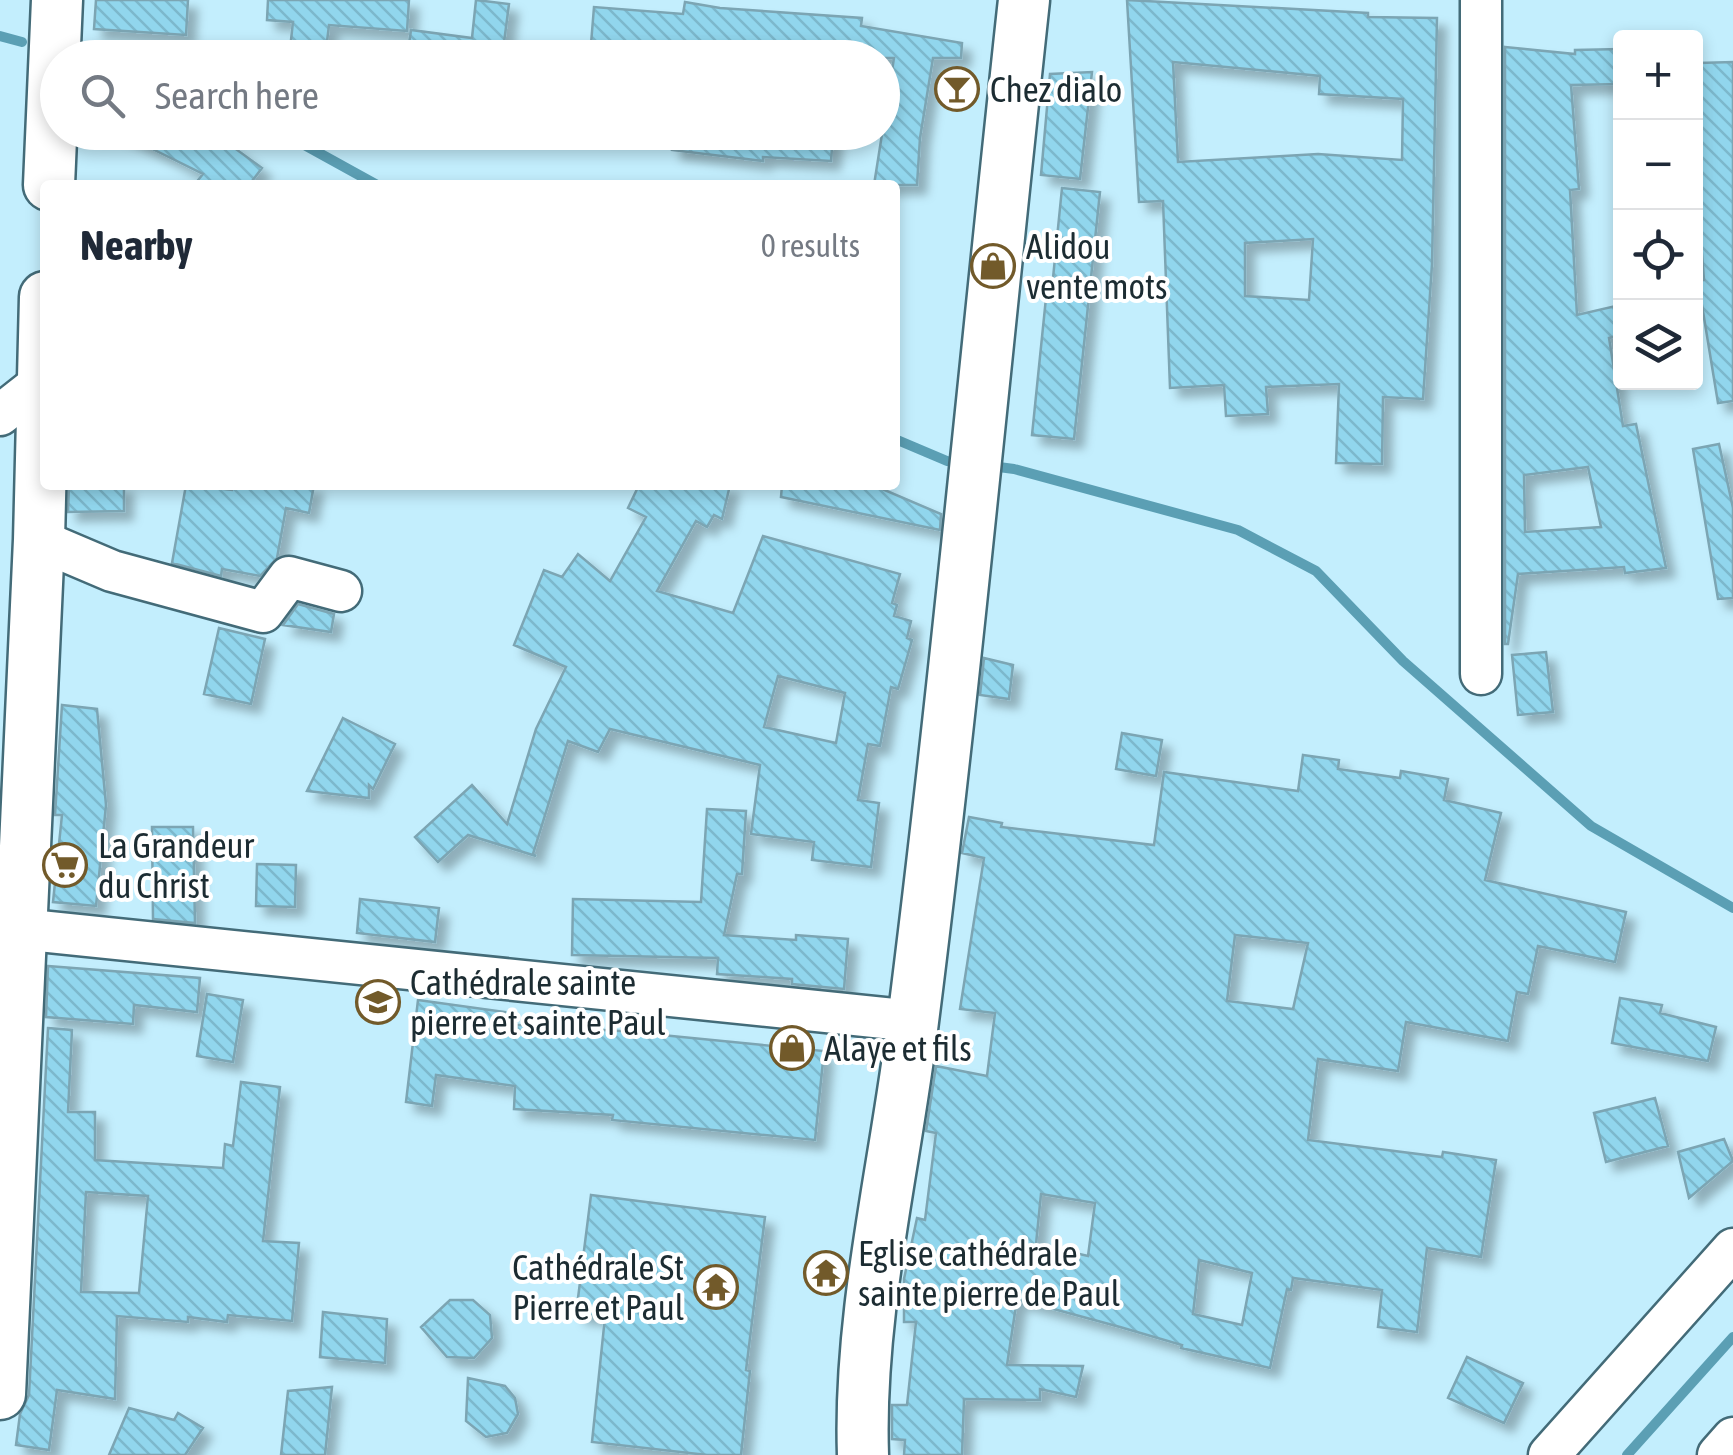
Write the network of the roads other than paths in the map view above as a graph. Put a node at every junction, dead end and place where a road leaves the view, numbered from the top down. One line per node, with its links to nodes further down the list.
1 (57, 0): 4 (street)
2 (1024, 0): 14 (street)
3 (1481, 0): 12 (street)
4 (55, 40)
5 (51, 150): 6 (street)
6 (50, 180)
7 (40, 384): 8 (street)
8 (0, 416)
9 (41, 490): 10 (street)
10 (40, 540): 11 (street); 13 (street)
11 (341, 591)
12 (1481, 674)
13 (20, 929): 14 (street); 16 (street)
14 (913, 1022): 19 (street)
15 (1733, 1248): 20 (street)
16 (1, 1346): 17 (street)
17 (0, 1394)
18 (1733, 1438): 21 (street)
19 (863, 1455)
20 (1549, 1455)
21 (1718, 1455)

